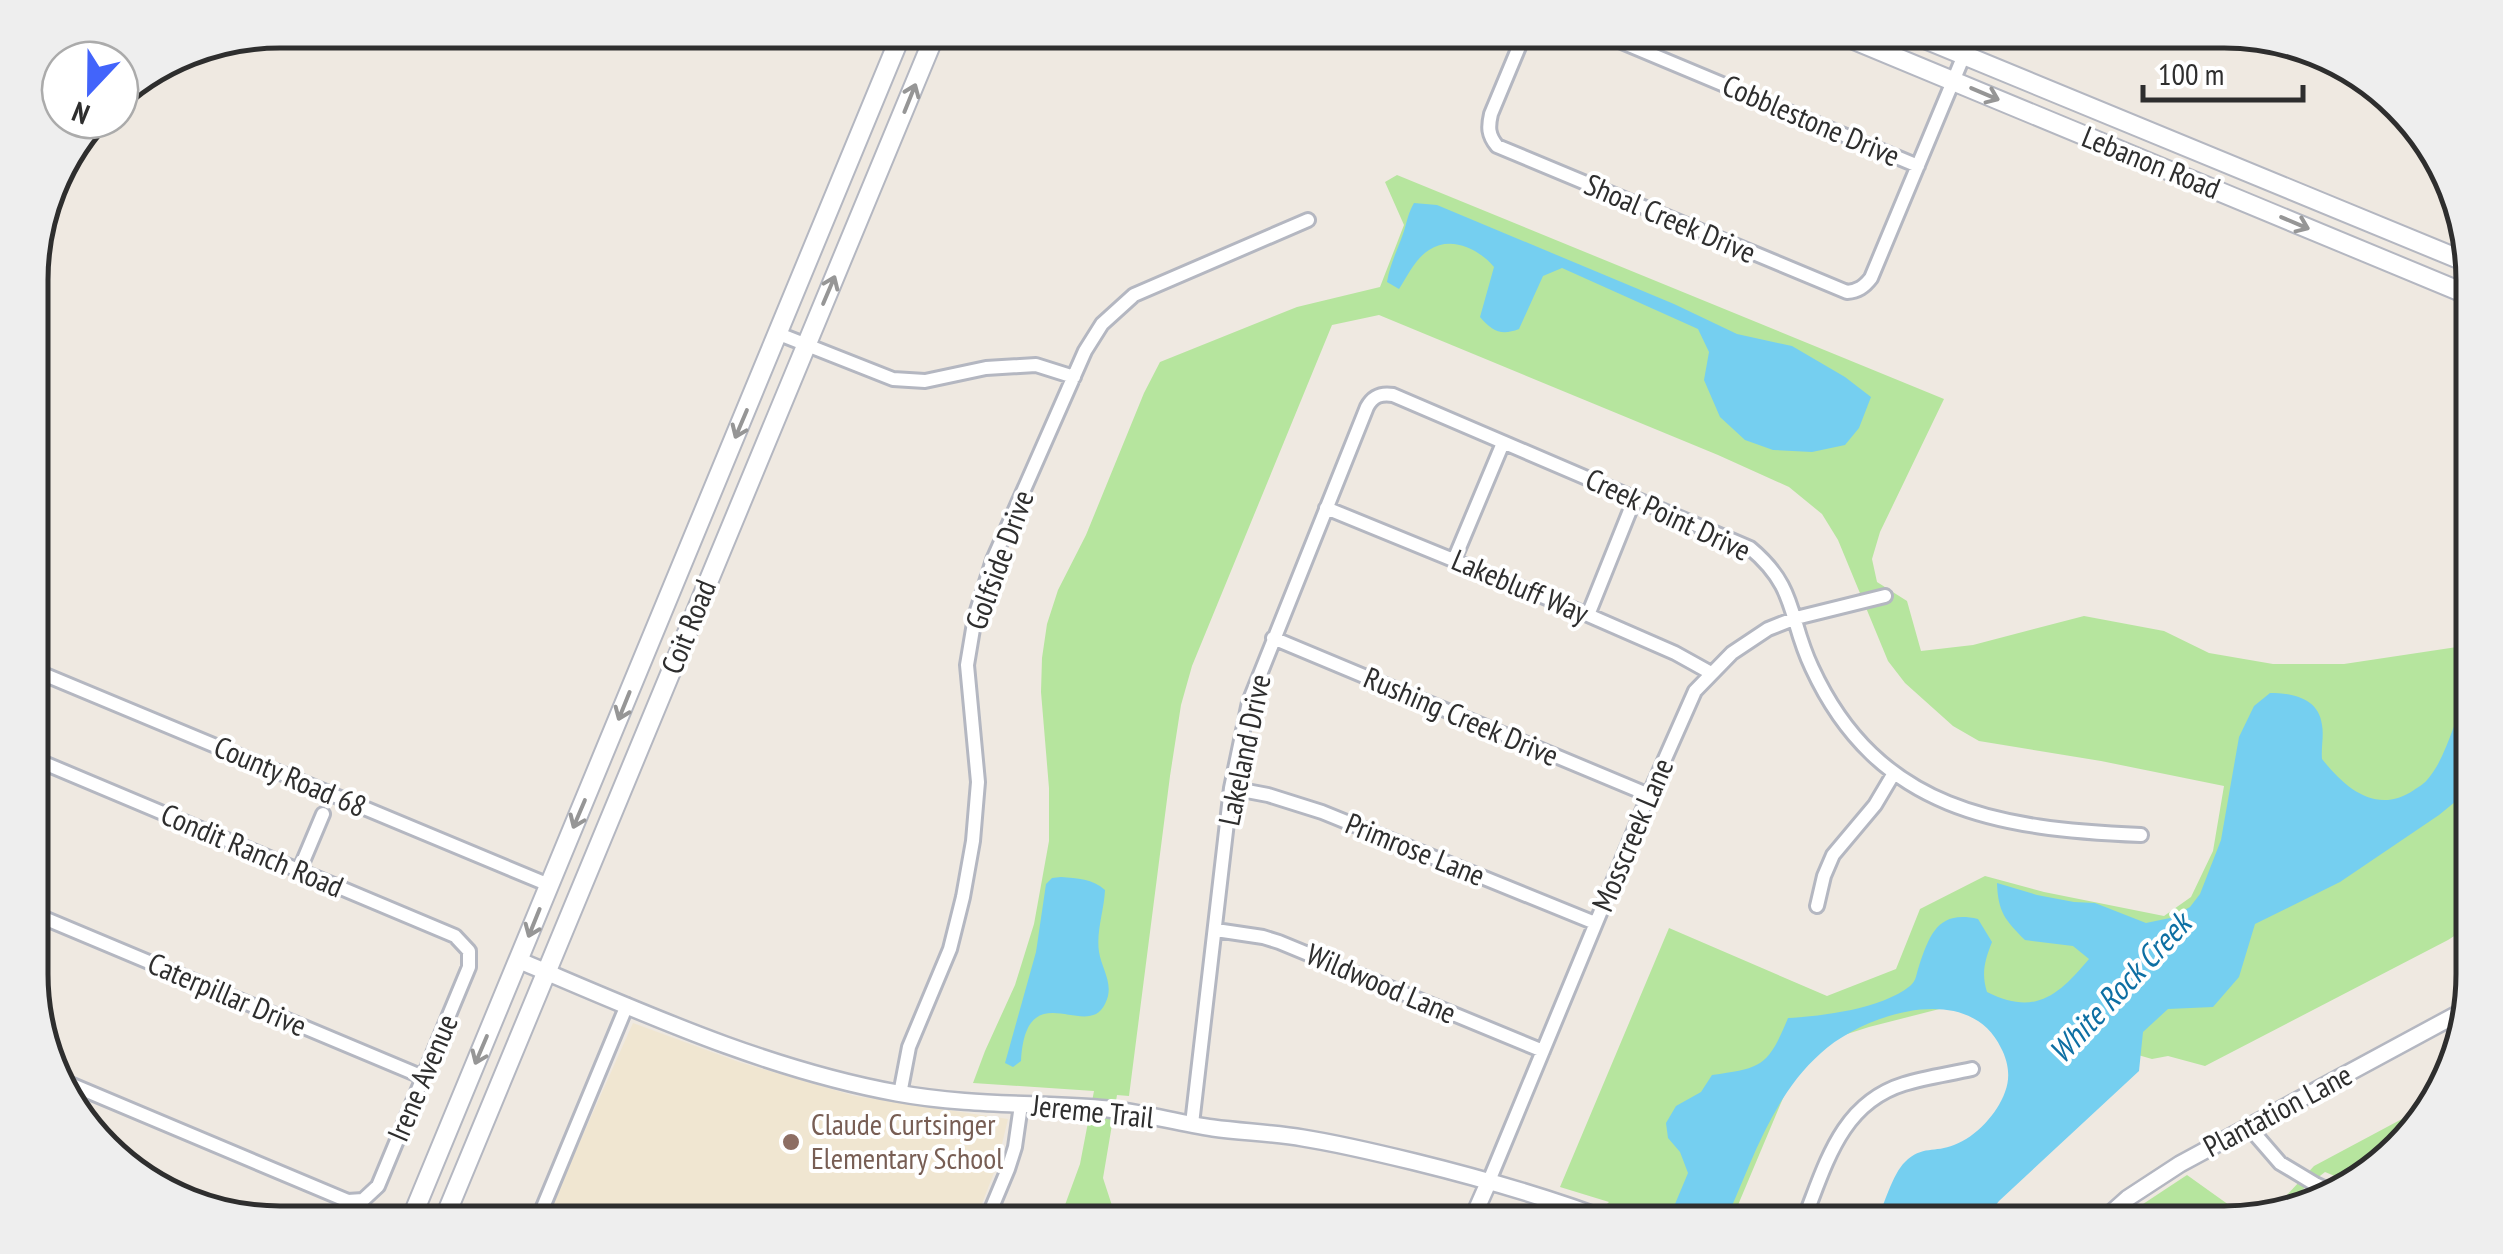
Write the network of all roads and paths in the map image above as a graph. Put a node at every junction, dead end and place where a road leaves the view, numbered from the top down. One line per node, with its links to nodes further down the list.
1 (896, 47): 9 (main road, Coit Road)
2 (931, 47): 11 (main road, Coit Road, one-way to 2)
3 (1519, 47): 12 (street, Shoal Creek Drive)
4 (1633, 47): 12 (street, Cobblestone Drive)
5 (1871, 47): 8 (main road, Lebanon Road)
6 (1944, 47): 7 (main road, Lebanon Road)
7 (1964, 55): 8 (street); 10 (main road, Lebanon Road)
8 (1954, 81): 12 (street); 13 (main road, Lebanon Road, one-way to 13)
9 (853, 153): 11 (main road); 17 (main road, Coit Road)
10 (2216, 159): 13 (main road); 15 (main road, Lebanon Road)
11 (882, 165): 18 (main road, Coit Road, one-way to 11)
12 (1918, 166)
13 (2205, 186): 16 (main road, Lebanon Road, one-way to 16)
14 (1308, 220): 19 (street, Golfside Drive)
15 (2455, 257)
16 (2456, 290)
17 (779, 334): 18 (street); 31 (main road, Coit Road, one-way to 31)
18 (806, 346): 19 (street); 32 (main road, Coit Road)
19 (1074, 377): 54 (street, Golfside Drive)
20 (1375, 396): 21 (street, Creek Point Drive); 23 (street, Lakeland Drive)
21 (1502, 443): 22 (street, Creek Point Drive); 24 (street)
22 (1635, 498): 26 (street); 27 (street, Creek Point Drive)
23 (1326, 508): 24 (street, Lakebluff Way); 28 (street, Lakeland Drive)
24 (1454, 560): 26 (street, Lakebluff Way)
25 (1886, 596): 27 (street, Mosscreek Lane)
26 (1588, 615): 29 (street, Lakebluff Way)
27 (1796, 618): 29 (street, Mosscreek Lane); 34 (street, Creek Point Drive)
28 (1273, 638): 35 (street, Lakeland Drive); 36 (street, Rushing Creek Drive)
29 (1711, 673): 36 (street, Mosscreek Lane)
30 (48, 677): 40 (street, County Road 68)
31 (609, 743): 32 (main road); 40 (main road, Coit Road, one-way to 40)
32 (636, 754): 47 (main road, Coit Road)
33 (48, 765): 39 (street, Condit Ranch Road)
34 (1894, 774): 38 (street, Creek Point Drive); 41 (street)
35 (1231, 788): 43 (street, Primrose Lane); 44 (street, Lakeland Drive)
36 (1649, 795): 43 (street, Mosscreek Lane)
37 (323, 814): 39 (street)
38 (2140, 835)
39 (299, 871): 45 (street, Condit Ranch Road)
40 (549, 885): 46 (main road, Coit Road, one-way to 46)
41 (1816, 906)
42 (48, 920): 52 (street, Caterpillar Drive)
43 (1595, 923): 50 (street, Mosscreek Lane)
44 (1216, 930): 50 (street, Wildwood Lane); 56 (street, Lakeland Drive)
45 (468, 950): 52 (street, Irene Avenue)
46 (518, 960): 47 (street, Jereme Trail); 60 (main road, Coit Road, one-way to 60)
47 (546, 972): 48 (street, Jereme Trail); 61 (main road, Coit Road)
48 (627, 1005): 54 (street, Jereme Trail); 62 (street)
49 (2452, 1017): 57 (street, Plantation Lane)
50 (1543, 1051): 58 (street, Mosscreek Lane)
51 (1972, 1068): 66 (street)
52 (423, 1078): 53 (street, Irene Avenue)
53 (77, 1087)
54 (900, 1094): 55 (street, Jereme Trail)
55 (1021, 1104): 56 (street, Jereme Trail); 63 (street)
56 (1192, 1124): 58 (street, Jereme Trail)
57 (2248, 1126): 59 (street); 67 (street, Plantation Lane)
58 (1489, 1181): 64 (street); 65 (street, Jereme Trail)
59 (2319, 1186)
60 (416, 1206)
61 (449, 1206)
62 (543, 1206)
63 (993, 1206)
64 (1478, 1206)
65 (1569, 1206)
66 (1809, 1206)
67 (2120, 1206)

